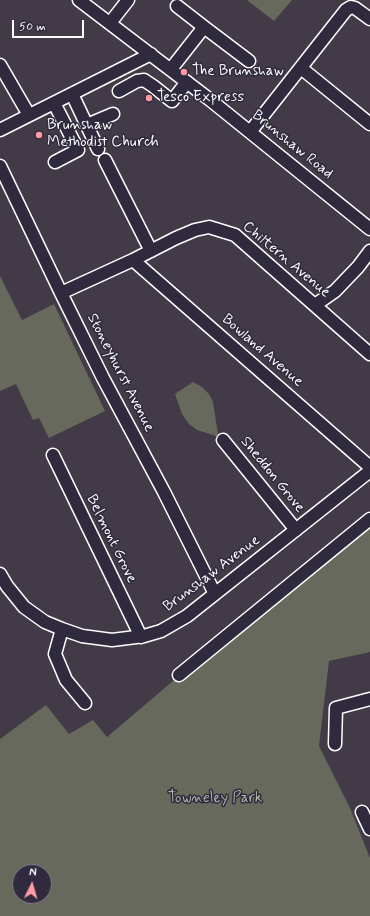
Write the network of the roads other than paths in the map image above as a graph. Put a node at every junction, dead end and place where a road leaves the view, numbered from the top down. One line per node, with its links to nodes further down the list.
1 (79, 0): 5 (street, Brunshaw Road)
2 (128, 0): 5 (street)
3 (177, 6): 6 (street)
4 (370, 19): 10 (street)
5 (110, 23): 7 (street, Brunshaw Road)
6 (204, 26): 8 (street); 11 (street)
7 (150, 54): 11 (street, Brunshaw Road); 14 (street)
8 (249, 61)
9 (0, 65): 17 (street)
10 (301, 68): 18 (street); 21 (street)
11 (171, 69): 12 (street, Brunshaw Road)
12 (187, 82): 13 (street); 21 (street, Brunshaw Road)
13 (119, 91)
14 (72, 94): 15 (street); 19 (street)
15 (54, 103): 17 (street); 24 (street)
16 (113, 114): 19 (street)
17 (29, 115): 20 (street)
18 (370, 124)
19 (87, 125): 22 (street)
20 (0, 130)
21 (250, 132): 26 (street, Brunshaw Road)
22 (98, 149)
23 (105, 160): 27 (street)
24 (55, 162)
25 (0, 166): 30 (street, Stoneyhurst Avenue)
26 (370, 229)
27 (151, 251): 29 (street, Chiltern Avenue); 31 (street, Chiltern Avenue)
28 (370, 251): 31 (street)
29 (133, 260): 30 (street, Chiltern Avenue); 35 (street, Bowland Avenue)
30 (61, 293): 40 (street, Stoneyhurst Avenue)
31 (315, 305): 32 (street, Chiltern Avenue)
32 (370, 354)
33 (223, 440): 38 (street, Sheddon Grove)
34 (53, 455): 42 (street, Belmont Grove)
35 (370, 467)
36 (370, 471): 38 (street, Brunshaw Avenue)
37 (370, 519): 43 (street)
38 (296, 530): 40 (street, Brunshaw Avenue)
39 (0, 574): 41 (street, Brunshaw Avenue)
40 (215, 594): 42 (street, Brunshaw Avenue)
41 (62, 629): 42 (street, Brunshaw Avenue); 45 (street)
42 (140, 637)
43 (180, 676)
44 (370, 699): 46 (street)
45 (84, 703)
46 (335, 744)
47 (362, 812): 48 (street)
48 (370, 829)

